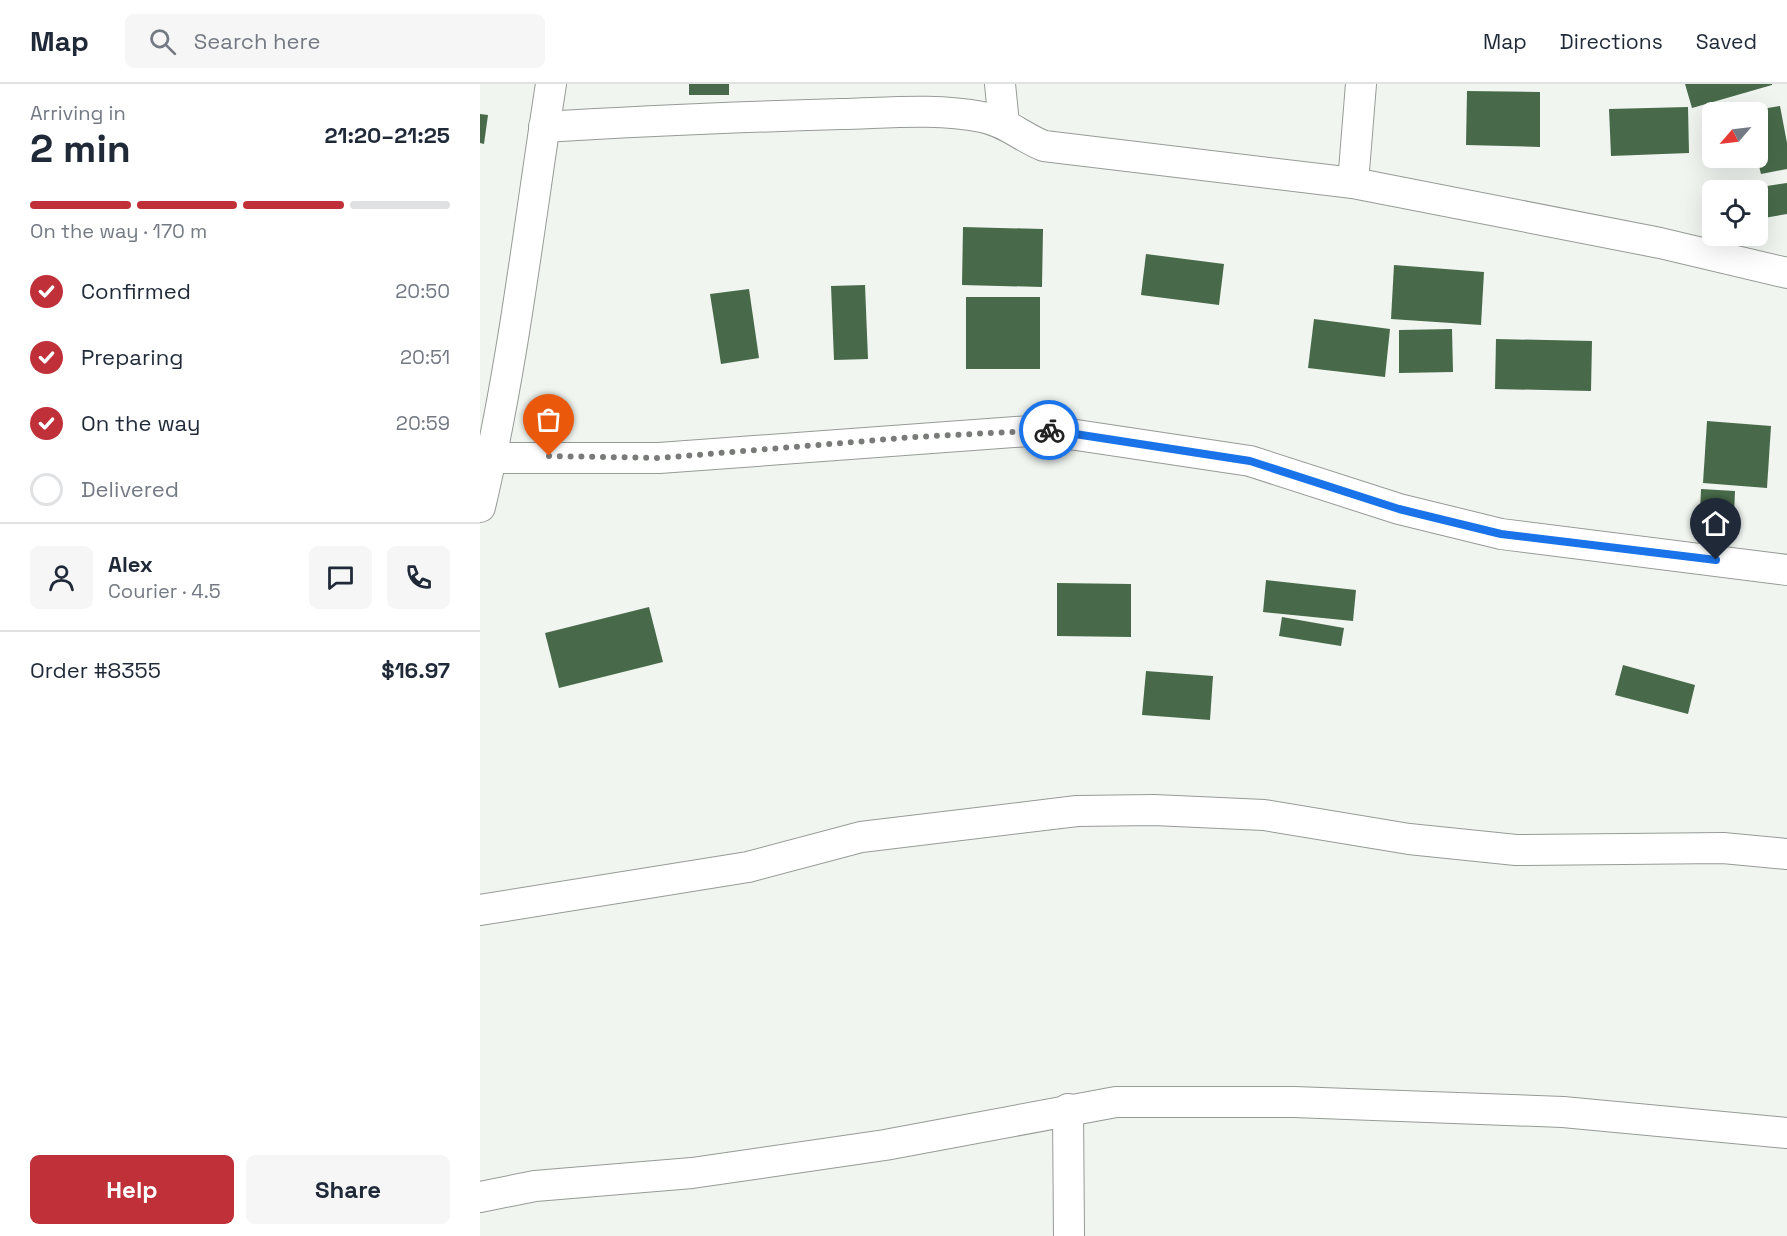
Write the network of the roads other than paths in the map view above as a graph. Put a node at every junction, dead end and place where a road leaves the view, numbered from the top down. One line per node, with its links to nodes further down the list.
1 (551, 84): 5 (street)
2 (1000, 84): 4 (street)
3 (1361, 84): 6 (street)
4 (1004, 124): 5 (street); 6 (street)
5 (544, 127): 8 (street)
6 (1353, 183): 7 (street)
7 (1787, 273)
8 (492, 458): 9 (street); 10 (street)
9 (480, 507)
10 (1787, 570)
11 (1787, 854): 12 (street)
12 (480, 908)
13 (1068, 1110): 14 (street); 15 (street); 16 (street)
14 (1787, 1133)
15 (480, 1197)
16 (1069, 1236)

